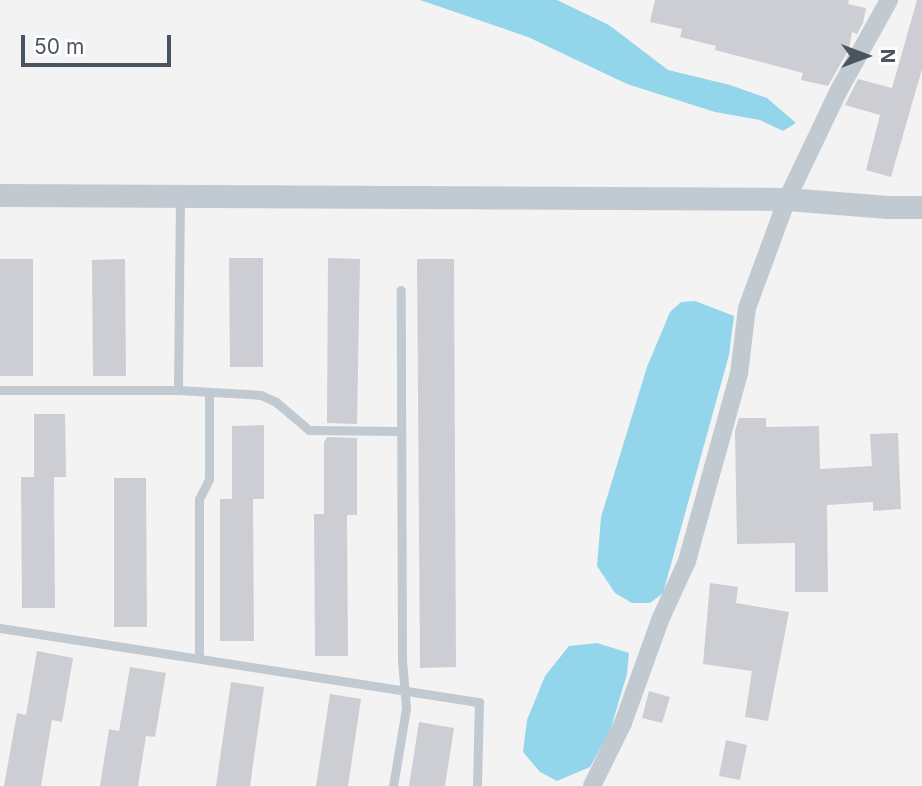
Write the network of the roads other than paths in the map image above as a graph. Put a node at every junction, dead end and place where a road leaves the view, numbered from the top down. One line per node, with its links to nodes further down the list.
1 (889, 0): 4 (street)
2 (0, 195): 3 (street)
3 (180, 195): 4 (street); 8 (lane)
4 (788, 199): 5 (street); 16 (street)
5 (922, 207)
6 (401, 290): 10 (lane)
7 (0, 390): 8 (lane)
8 (178, 390): 9 (lane)
9 (209, 392): 10 (lane); 12 (lane)
10 (400, 431): 13 (lane)
11 (0, 628): 12 (lane)
12 (200, 658): 13 (lane)
13 (404, 690): 14 (lane); 15 (lane)
14 (393, 786)
15 (477, 786)
16 (593, 786)

